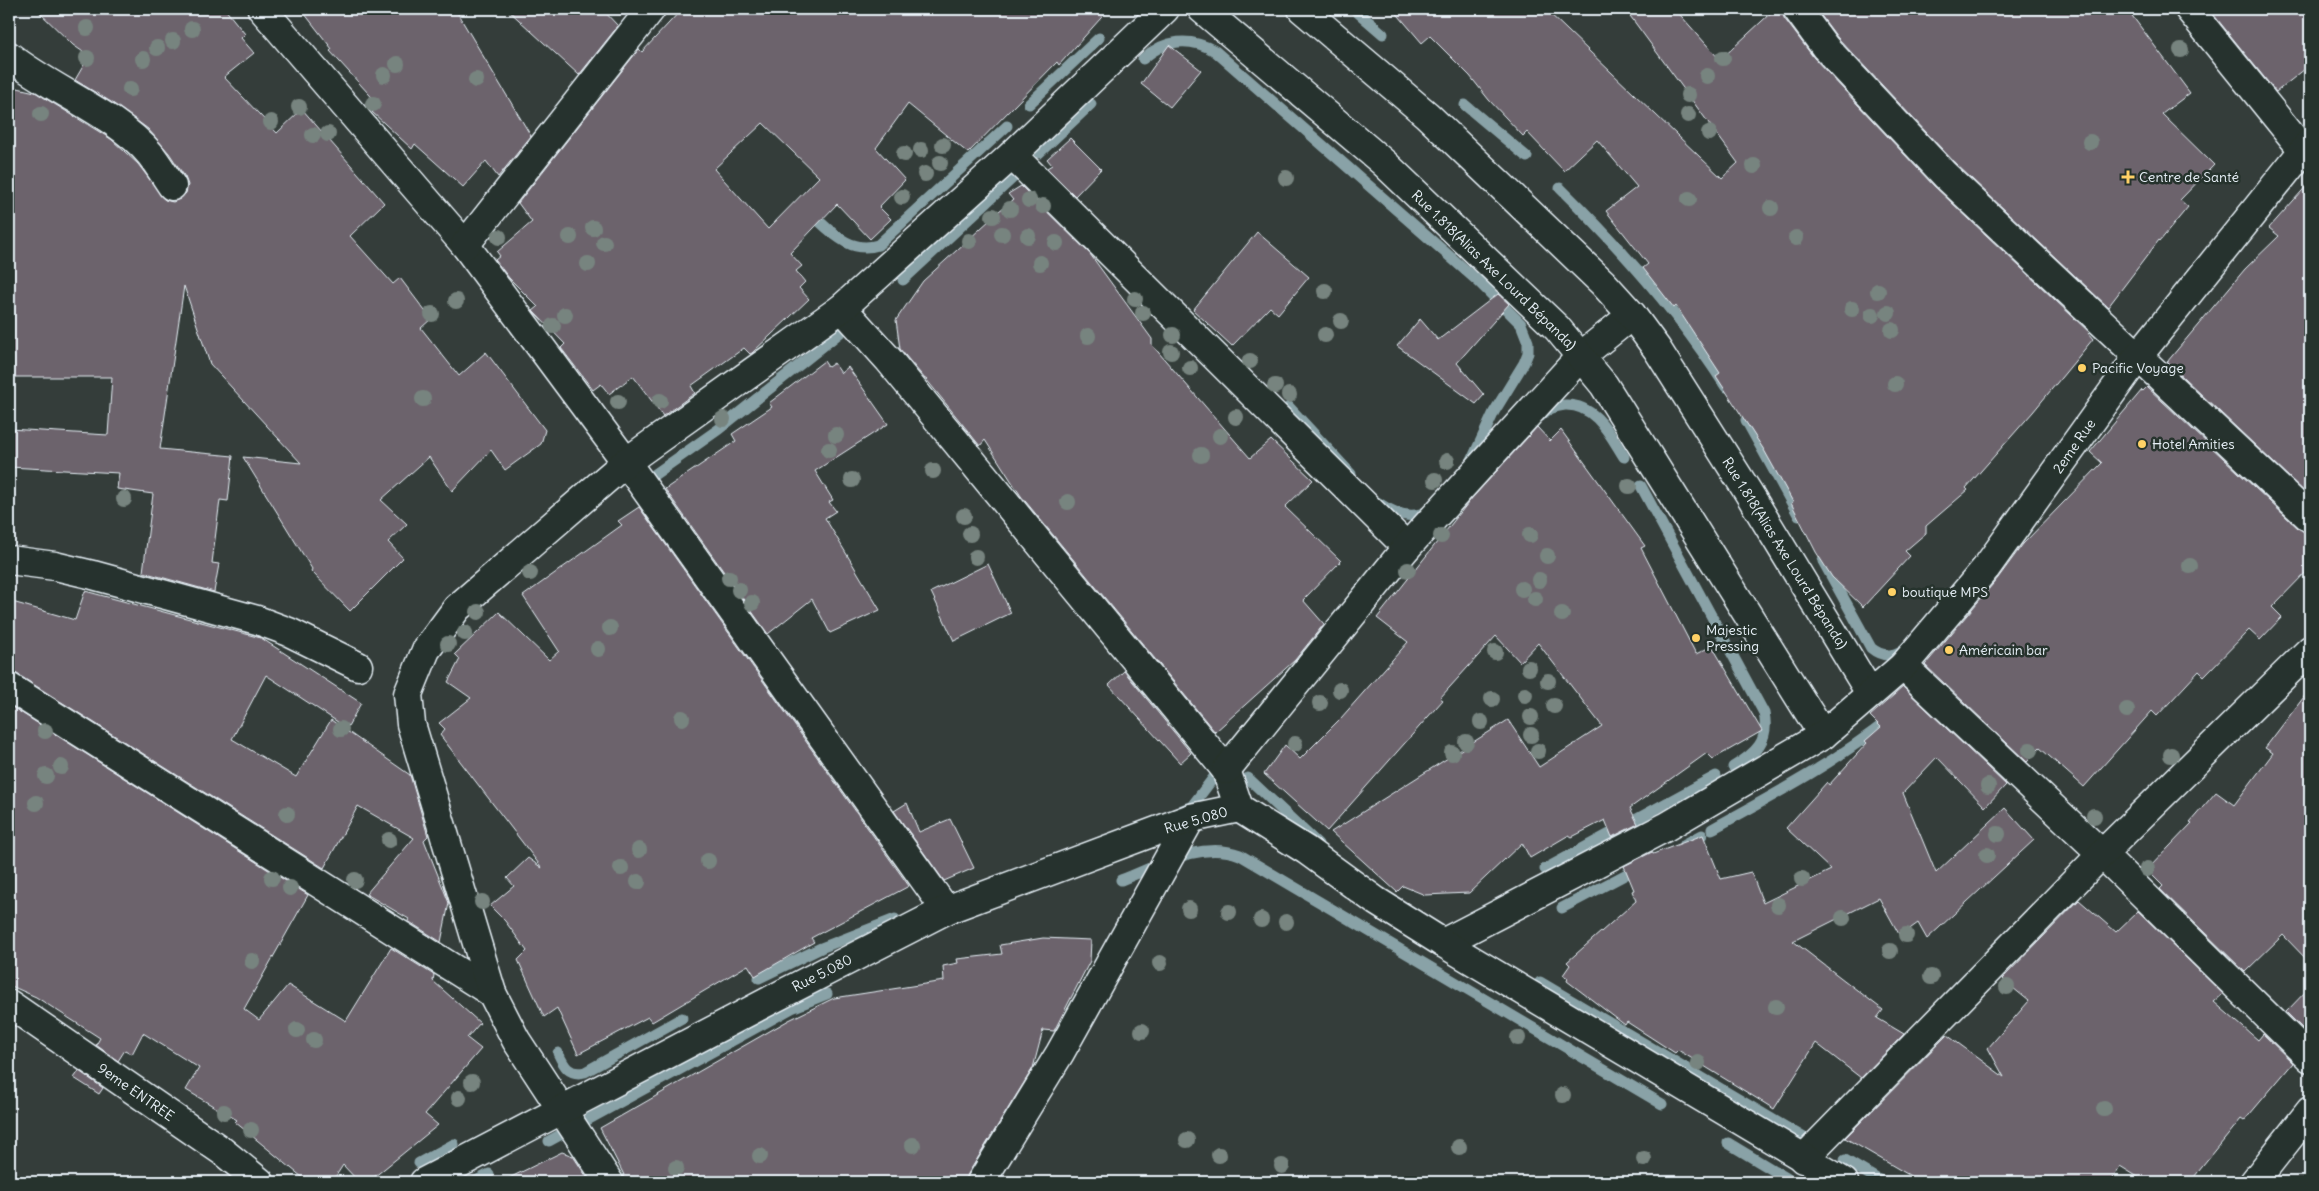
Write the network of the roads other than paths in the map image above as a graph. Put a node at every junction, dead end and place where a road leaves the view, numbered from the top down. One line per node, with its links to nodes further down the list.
1 (262, 9): 12 (street)
2 (651, 9): 12 (street)
3 (1165, 9): 10 (street)
4 (1202, 9): 16 (street, Rue 1.818(Alias Axe Lourd Bépanda))
5 (1302, 9): 14 (street, Rue 1.818(Alias Axe Lourd Bépanda))
6 (1797, 9): 15 (street)
7 (2188, 9): 9 (street)
8 (9, 56): 11 (street)
9 (2307, 146): 15 (street, 2eme Rue)
10 (1012, 155): 13 (street); 19 (street)
11 (172, 186)
12 (466, 245): 17 (street)
13 (842, 308): 17 (street); 27 (street)
14 (1632, 315): 16 (street); 25 (street, Rue 1.818(Alias Axe Lourd Bépanda))
15 (2139, 355): 18 (street); 23 (street, 2eme Rue)
16 (1582, 356): 19 (street); 26 (street, Rue 1.818(Alias Axe Lourd Bépanda))
17 (626, 462): 31 (street); 33 (street)
18 (2310, 518)
19 (1407, 547): 27 (street)
20 (9, 560): 22 (street)
21 (2310, 650): 30 (street)
22 (358, 666)
23 (1903, 666): 25 (street, 2eme Rue); 30 (street)
24 (9, 687): 33 (street)
25 (1870, 693): 26 (street, 2eme Rue)
26 (1822, 735): 32 (street, 2eme Rue)
27 (1226, 770): 28 (street)
28 (1239, 808): 29 (street, Rue 5.080); 32 (street)
29 (1191, 818): 31 (street, Rue 5.080); 42 (street)
30 (2102, 854): 35 (street); 38 (street)
31 (946, 910): 36 (street, Rue 5.080)
32 (1443, 943): 38 (street)
33 (492, 993): 36 (street)
34 (9, 1004): 39 (street, 9eme ENTREE)
35 (2310, 1058)
36 (562, 1111): 40 (street, Rue 5.080); 41 (street)
37 (2310, 1112): 44 (street)
38 (1803, 1159): 43 (street)
39 (260, 1182)
40 (424, 1182)
41 (609, 1182)
42 (981, 1182)
43 (1844, 1182)
44 (2254, 1182)

